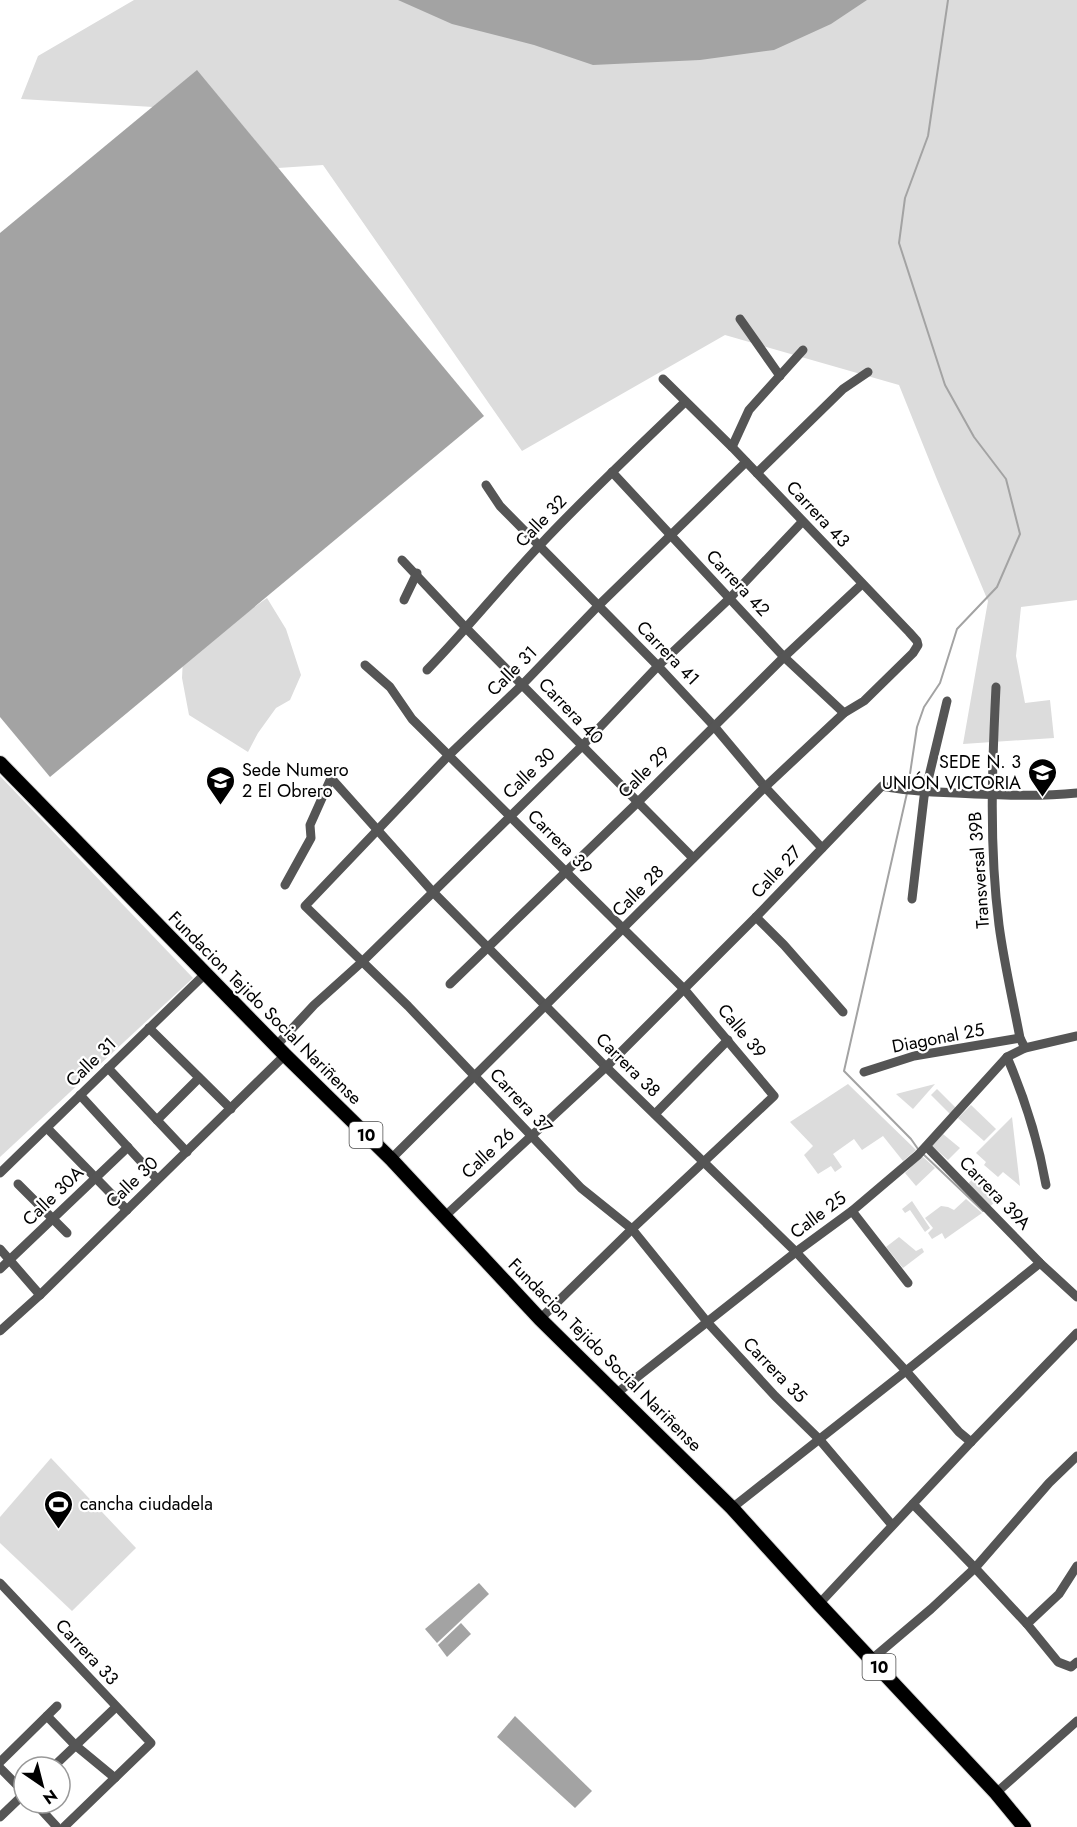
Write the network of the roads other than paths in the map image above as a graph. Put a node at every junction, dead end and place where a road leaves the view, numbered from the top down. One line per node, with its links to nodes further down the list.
1 (740, 319): 4 (street)
2 (803, 350): 4 (street)
3 (868, 372): 10 (street)
4 (780, 376): 7 (street)
5 (663, 380): 6 (street, Carrera 43)
6 (685, 402): 7 (street, Carrera 43); 9 (street, Calle 32)
7 (732, 447): 8 (street, Carrera 43)
8 (746, 462): 10 (street, Carrera 43); 13 (street, Calle 31)
9 (612, 472): 13 (street, Carrera 42); 14 (street, Calle 32)
10 (757, 473): 12 (street, Carrera 43)
11 (486, 485): 14 (street, Carrera 41)
12 (802, 522): 17 (street, Carrera 43); 18 (street, Calle 30)
13 (671, 535): 18 (street, Carrera 42); 20 (street, Calle 31)
14 (540, 544): 20 (street, Carrera 41); 21 (street, Calle 32)
15 (402, 560): 16 (street, Carrera 40)
16 (417, 573): 19 (street); 21 (street, Carrera 40)
17 (862, 584): 22 (street, Carrera 43); 23 (street, Calle 29)
18 (729, 599): 23 (street, Carrera 42); 25 (street, Calle 30)
19 (404, 600)
20 (598, 605): 25 (street, Carrera 41); 27 (street, Calle 31)
21 (467, 629): 26 (street, Calle 32); 27 (street, Carrera 40)
22 (913, 653): 30 (street, Calle 28)
23 (784, 657): 30 (street, Carrera 42); 31 (street, Calle 29)
24 (365, 665): 33 (street, Carrera 39)
25 (658, 666): 31 (street, Carrera 41); 32 (street, Calle 30)
26 (427, 670)
27 (522, 685): 32 (street, Carrera 40); 33 (street, Calle 31)
28 (996, 687): 38 (street, Transversal 39B)
29 (947, 701): 36 (street)
30 (844, 713): 35 (street, Calle 28)
31 (713, 725): 35 (street, Carrera 41); 39 (street, Calle 29)
32 (582, 746): 39 (street, Carrera 40); 40 (street, Calle 30)
33 (449, 755): 40 (street, Carrera 39); 41 (street, Calle 31)
34 (0, 763): 53 (main road, Fundacion Tejido Social Nariñense / 10)
35 (765, 787): 42 (street, Carrera 41); 43 (street, Calle 28)
36 (926, 791): 38 (street); 42 (street, Calle 27); 47 (street)
37 (1077, 793): 38 (street)
38 (991, 795): 59 (street, Transversal 39B)
39 (637, 802): 43 (street, Carrera 40); 44 (street, Calle 29)
40 (510, 815): 44 (street, Carrera 39); 46 (street, Calle 30)
41 (378, 829): 45 (street, Carrera 38); 46 (street, Carrera 38); 48 (street, Calle 31)
42 (822, 848): 49 (street, Calle 27)
43 (693, 858): 50 (street, Calle 28)
44 (566, 871): 50 (street, Carrera 39); 51 (street, Calle 29)
45 (285, 885)
46 (432, 891): 51 (street, Carrera 38); 52 (street, Calle 30)
47 (912, 899)
48 (305, 906): 52 (street, Carrera 37)
49 (756, 918): 55 (street, Calle 27); 57 (street)
50 (623, 929): 55 (street, Carrera 39); 56 (street, Calle 28)
51 (488, 947): 54 (street, Calle 29); 56 (street, Carrera 38)
52 (363, 961): 63 (street, Calle 30); 68 (street, Carrera 37)
53 (205, 974): 58 (street, Calle 31); 63 (main road, Fundacion Tejido Social Nariñense / 10)
54 (450, 984)
55 (684, 989): 60 (street, Calle 39); 65 (street, Calle 26)
56 (546, 1005): 65 (street, Carrera 38); 68 (street, Calle 28)
57 (843, 1012)
58 (149, 1028): 66 (street, Calle 31); 69 (street)
59 (1020, 1038): 62 (street, Transversal 39B); 67 (street, Diagonal 25)
60 (728, 1040): 72 (street); 80 (street, Calle 39)
61 (1076, 1040): 62 (street)
62 (1025, 1048): 64 (street, Calle 25)
63 (280, 1051): 71 (street, Calle 30); 79 (main road, Fundacion Tejido Social Nariñense / 10)
64 (1007, 1057): 77 (street, Calle 25); 85 (street)
65 (606, 1067): 72 (street, Carrera 38); 75 (street, Calle 26)
66 (108, 1068): 70 (street, Calle 31); 73 (street)
67 (864, 1072)
68 (475, 1076): 75 (street, Carrera 37); 79 (street, Calle 28)
69 (199, 1078): 71 (street); 73 (street)
70 (80, 1095): 74 (street, Calle 31); 76 (street)
71 (231, 1109): 78 (street, Calle 30)
72 (655, 1114): 80 (street, Carrera 38)
73 (157, 1119): 78 (street)
74 (47, 1128): 81 (street, Calle 31); 82 (street)
75 (530, 1136): 88 (street, Calle 26); 90 (street, Carrera 37)
76 (128, 1147): 82 (street, Calle 30A); 83 (street)
77 (923, 1151): 87 (street, Calle 25); 95 (street, Carrera 39A)
78 (187, 1152): 83 (street, Calle 30)
79 (391, 1159): 88 (main road, Fundacion Tejido Social Nariñense / 10)
80 (703, 1163): 90 (street); 93 (street, Carrera 38)
81 (0, 1173)
82 (95, 1179): 86 (street); 89 (street, Calle 30A)
83 (157, 1179): 86 (street, Calle 30)
84 (18, 1184): 89 (street)
85 (1046, 1185)
86 (127, 1210): 98 (street, Calle 30)
87 (852, 1211): 93 (street, Calle 25); 97 (street)
88 (444, 1217): 100 (main road, Fundacion Tejido Social Nariñense / 10)
89 (53, 1219): 91 (street); 94 (street, Calle 30A)
90 (632, 1228): 100 (street); 101 (street, Carrera 37)
91 (67, 1233)
92 (0, 1249): 94 (street)
93 (796, 1252): 101 (street, Calle 25); 104 (street, Carrera 38)
94 (10, 1259): 96 (street, Calle 30A); 98 (street)
95 (1040, 1263): 99 (street, Carrera 39A); 104 (street)
96 (0, 1269)
97 (908, 1283)
98 (40, 1295): 102 (street, Calle 30)
99 (1077, 1298)
100 (540, 1319): 105 (main road, Fundacion Tejido Social Nariñense / 10)
101 (708, 1323): 105 (street, Calle 25); 106 (street, Carrera 35)
102 (0, 1331)
103 (1077, 1334): 107 (street)
104 (906, 1371): 106 (street); 107 (street, Carrera 38)
105 (617, 1394): 110 (main road, Fundacion Tejido Social Nariñense / 10)
106 (819, 1439): 110 (street); 111 (street, Carrera 35)
107 (971, 1442): 109 (street)
108 (1077, 1456): 113 (street)
109 (913, 1504): 111 (street); 113 (street)
110 (732, 1508): 115 (main road, 10)
111 (892, 1525): 115 (street)
112 (1077, 1566): 116 (street)
113 (975, 1568): 116 (street); 117 (street)
114 (0, 1583): 120 (street, Carrera 33)
115 (819, 1604): 117 (main road, 10)
116 (1026, 1624): 118 (street)
117 (872, 1659): 129 (main road, 10)
118 (1075, 1666)
119 (57, 1706): 121 (street)
120 (116, 1707): 123 (street); 127 (street, Carrera 33)
121 (47, 1716): 123 (street); 125 (street)
122 (1077, 1721): 129 (street)
123 (75, 1745): 124 (street); 127 (street)
124 (65, 1755)
125 (0, 1762)
126 (0, 1768): 128 (street)
127 (115, 1778): 134 (street)
128 (12, 1780)
129 (996, 1793): 135 (main road, 10)
130 (12, 1805): 132 (street)
131 (46, 1815): 133 (street)
132 (0, 1817)
133 (57, 1827)
134 (64, 1827)
135 (1024, 1827)

